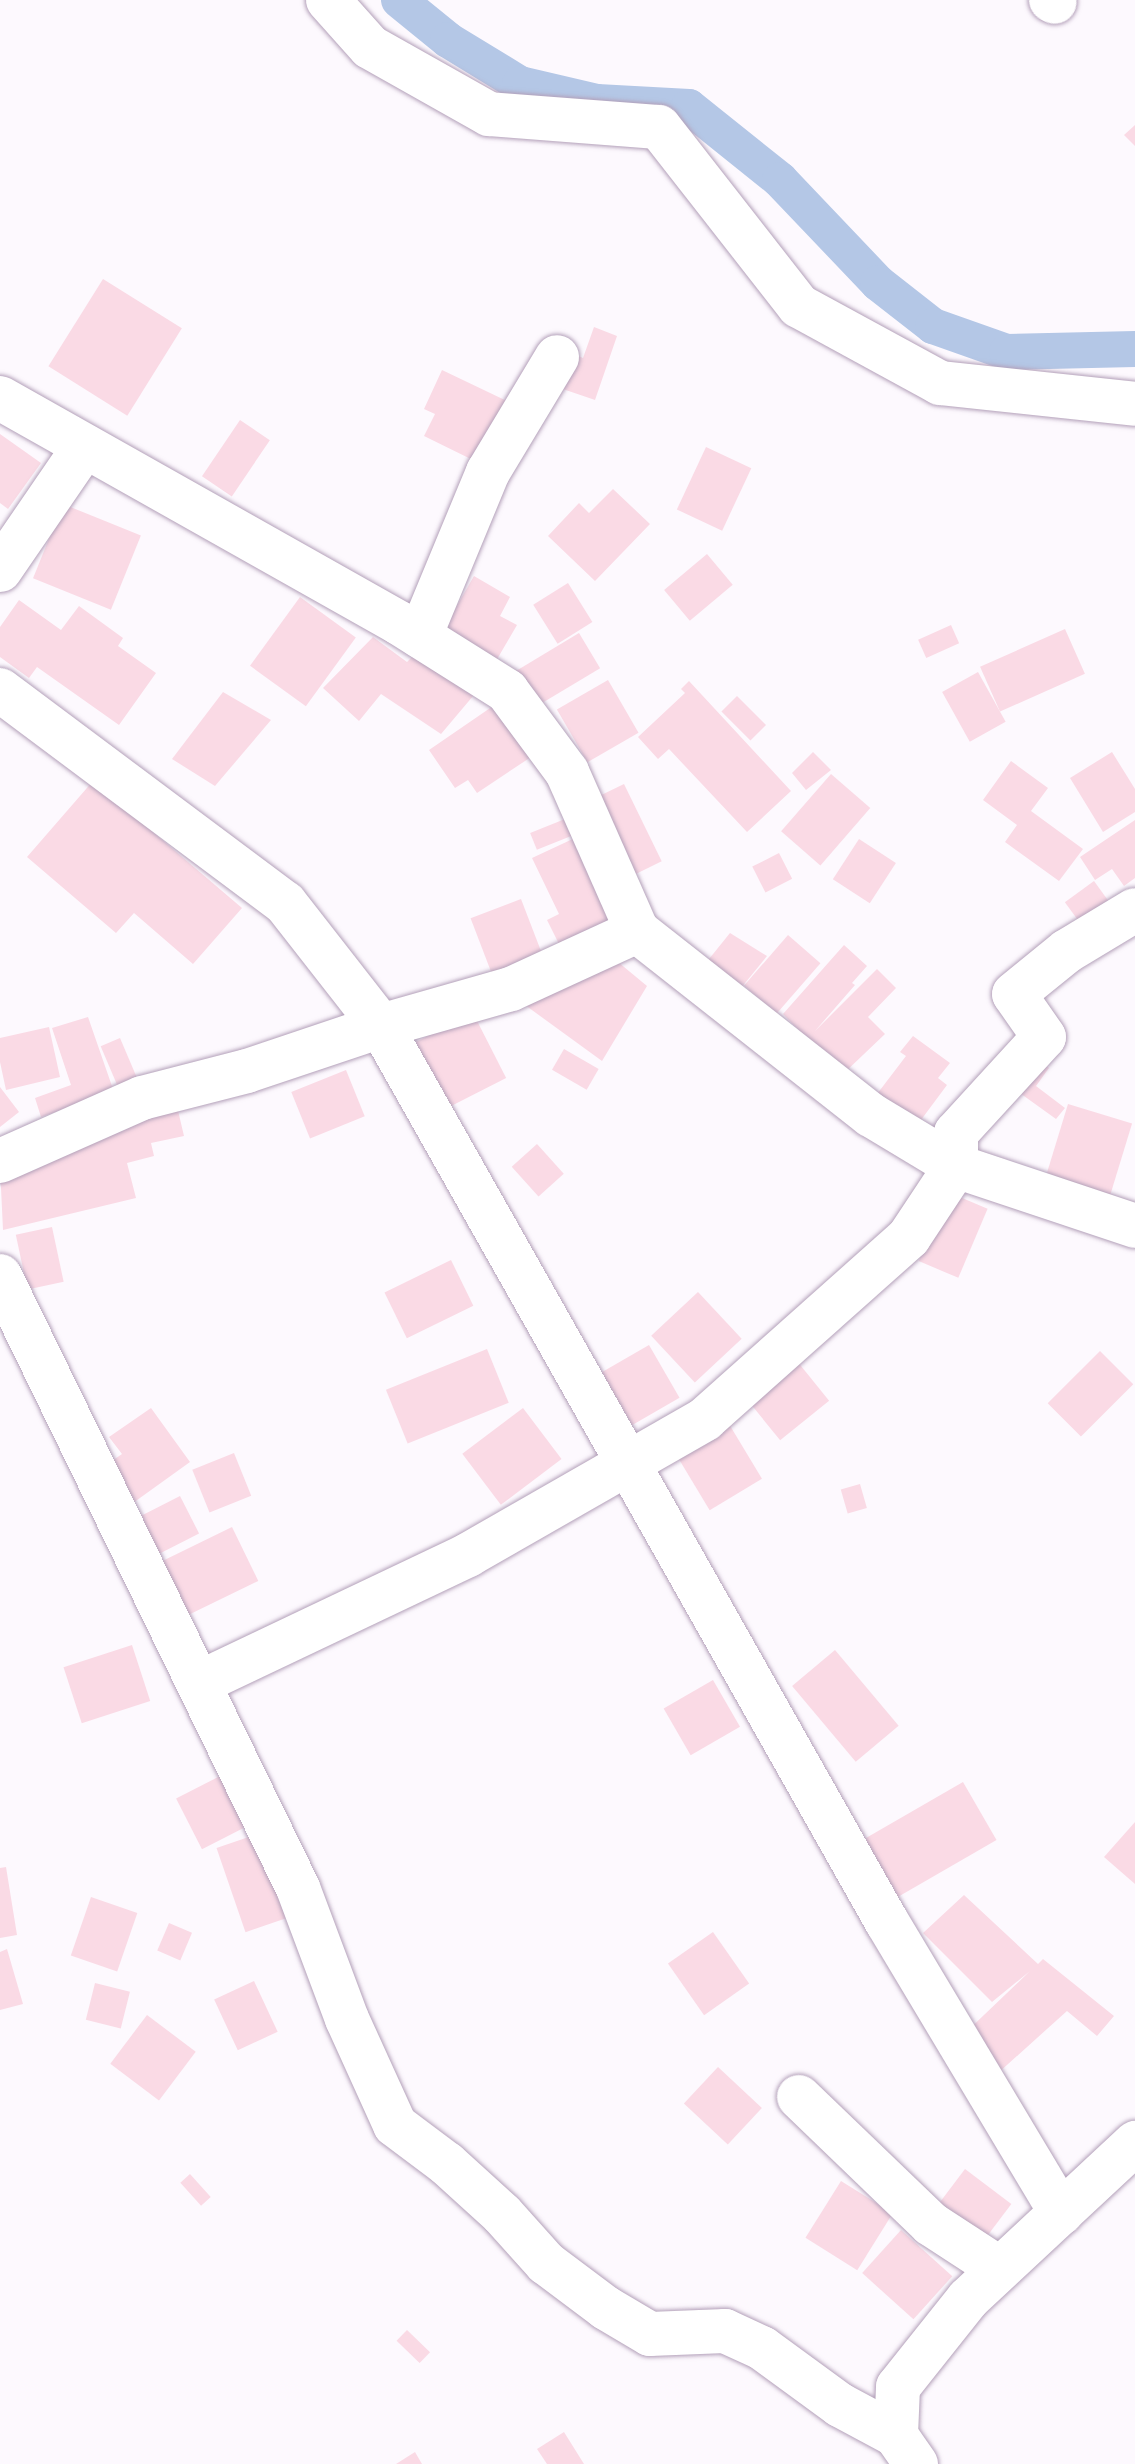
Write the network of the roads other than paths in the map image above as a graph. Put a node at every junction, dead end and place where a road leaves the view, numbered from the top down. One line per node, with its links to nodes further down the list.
1 (328, 0): 4 (street)
2 (557, 357): 7 (street)
3 (0, 398): 5 (street)
4 (1135, 404)
5 (85, 446): 6 (street); 7 (street)
6 (0, 570)
7 (420, 636): 10 (street)
8 (0, 690): 11 (street)
9 (1135, 910): 13 (street)
10 (637, 931): 11 (street); 13 (street)
11 (381, 1026): 12 (street); 16 (street)
12 (0, 1161)
13 (956, 1166): 14 (street); 16 (street)
14 (1135, 1226)
15 (0, 1276): 17 (street)
16 (625, 1463): 17 (street); 20 (street)
17 (199, 1683): 22 (street)
18 (799, 2097): 21 (street)
19 (1135, 2143): 20 (street)
20 (1061, 2213): 21 (street)
21 (1000, 2269): 22 (street)
22 (906, 2450)

